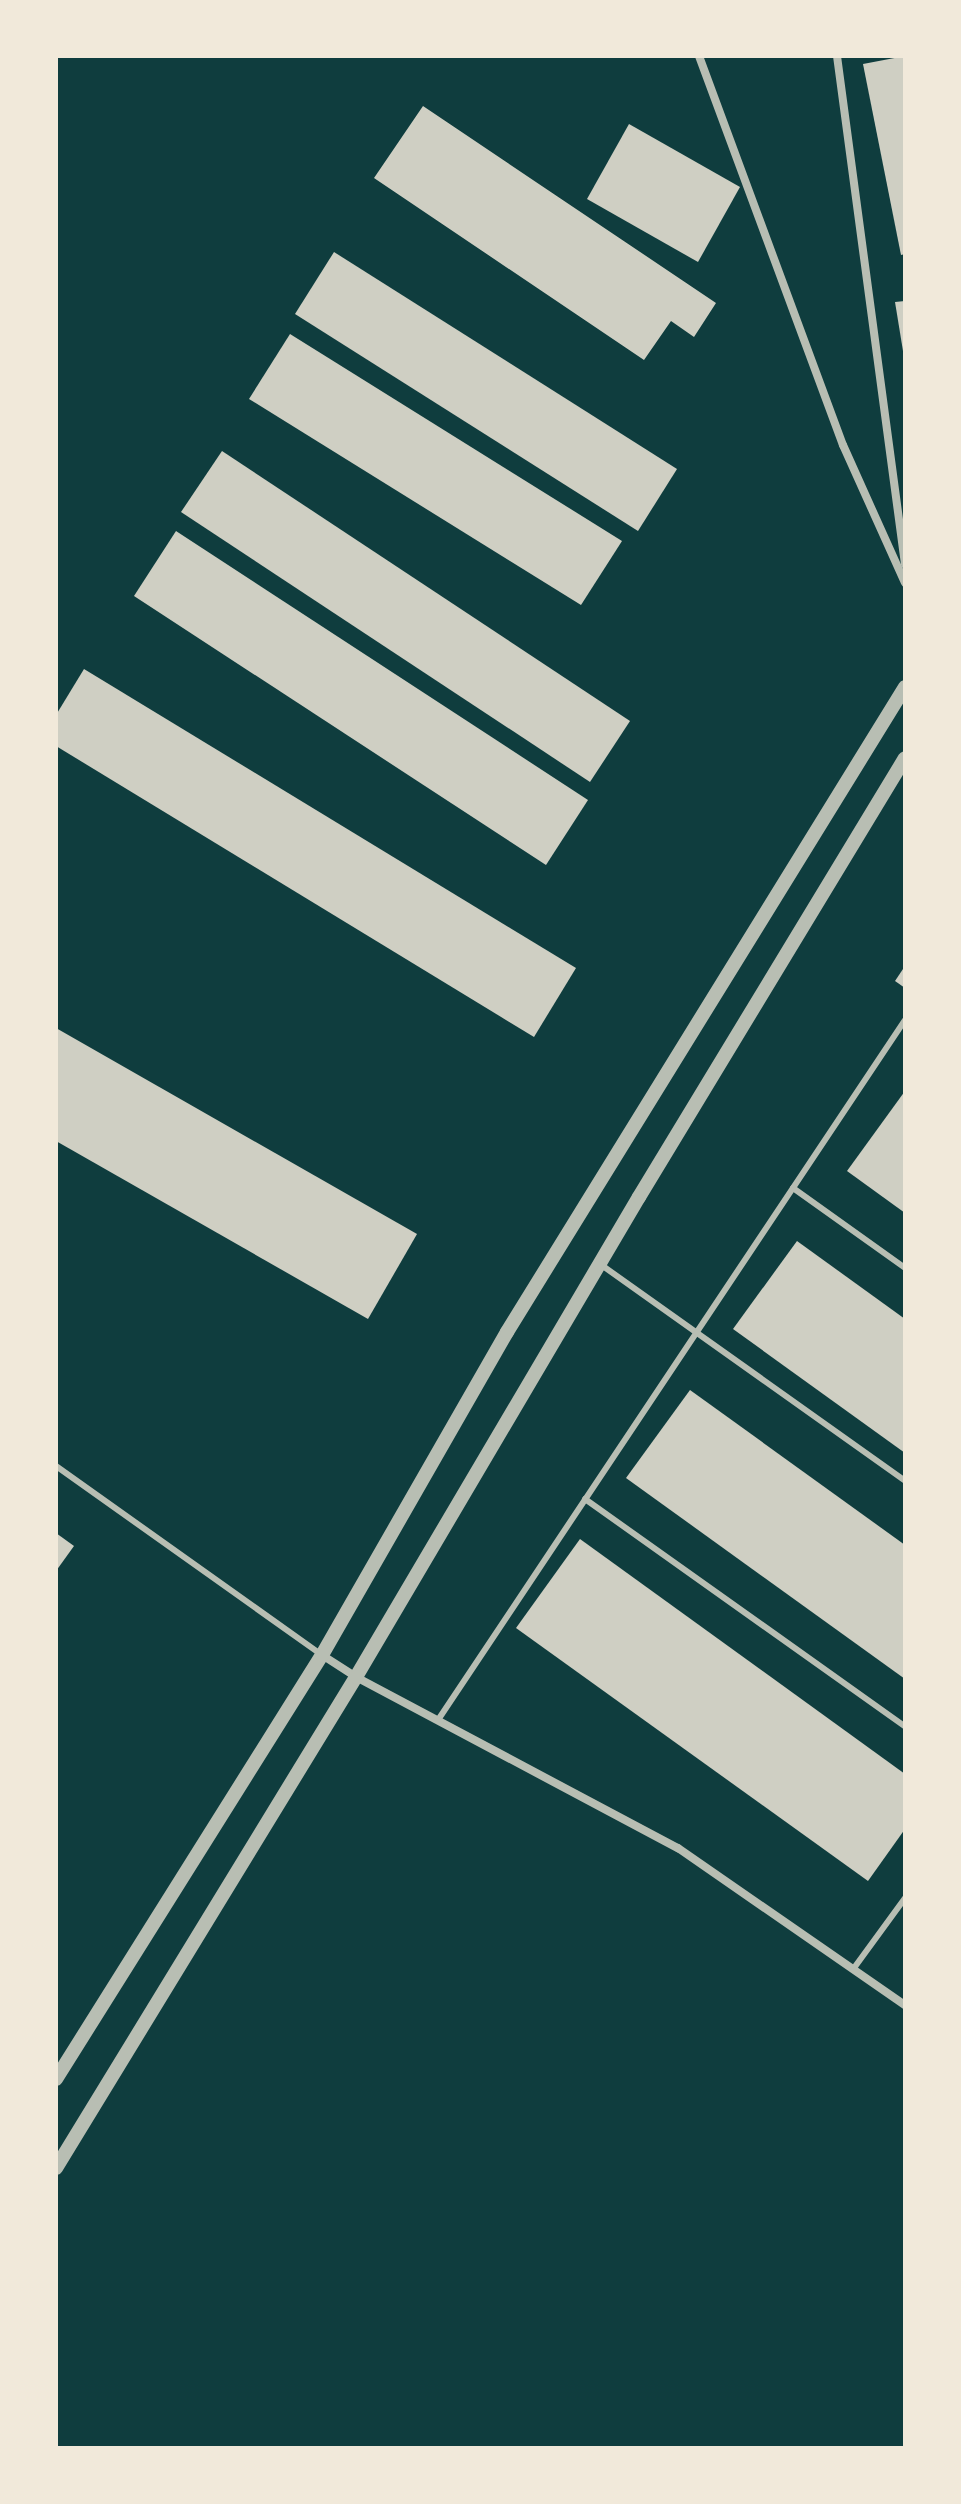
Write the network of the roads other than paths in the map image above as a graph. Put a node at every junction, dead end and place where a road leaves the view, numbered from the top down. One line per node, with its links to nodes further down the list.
1 (699, 56): 4 (street)
2 (837, 56): 3 (street)
3 (905, 564)
4 (905, 583)
5 (905, 687): 15 (street)
6 (905, 758): 9 (street)
7 (905, 1020): 8 (lane)
8 (793, 1188): 10 (lane); 11 (lane)
9 (600, 1264): 11 (lane); 16 (street)
10 (905, 1268)
11 (696, 1333): 13 (lane); 14 (lane)
12 (56, 1466): 15 (lane)
13 (905, 1481)
14 (585, 1499): 17 (lane); 18 (lane)
15 (322, 1655): 16 (street); 22 (street)
16 (356, 1677): 17 (street); 23 (street)
17 (438, 1720): 20 (street)
18 (905, 1726)
19 (905, 1898): 20 (lane)
20 (854, 1968): 21 (street)
21 (905, 2005)
22 (56, 2079)
23 (56, 2168)

